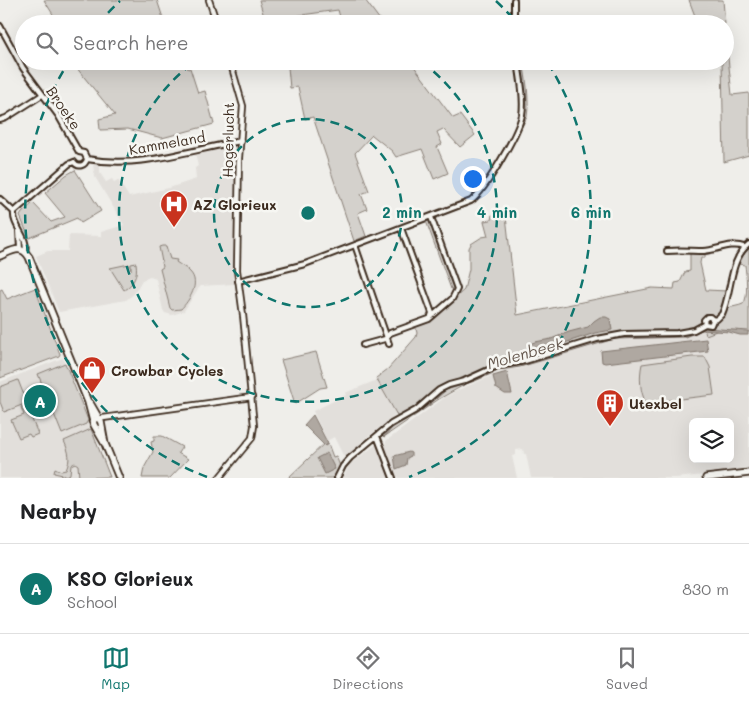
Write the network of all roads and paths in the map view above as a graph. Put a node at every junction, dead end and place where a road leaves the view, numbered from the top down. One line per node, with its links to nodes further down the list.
1 (209, 0): 3 (street)
2 (514, 0): 4 (street)
3 (214, 15)
4 (514, 15)
5 (0, 26): 6 (street, Broeke)
6 (15, 53)
7 (24, 70): 10 (street, Broeke)
8 (232, 70): 12 (street, Hogerlucht)
9 (519, 70): 18 (street)
10 (42, 95): 11 (street); 13 (street, Broeke)
11 (0, 120)
12 (241, 140): 14 (street, Kammeland); 26 (street, Hogerlucht)
13 (76, 154): 14 (street, Broeke); 15 (street, Broeke)
14 (87, 160): 15 (street)
15 (74, 162): 17 (street)
16 (0, 199): 17 (street)
17 (16, 211): 23 (street)
18 (431, 217): 19 (street); 28 (street)
19 (401, 228): 21 (street); 29 (street)
20 (749, 244): 22 (street)
21 (355, 245): 26 (street); 32 (street)
22 (744, 247): 24 (street); 30 (street)
23 (22, 250): 25 (main road); 36 (main road)
24 (667, 251)
25 (0, 256)
26 (238, 281): 35 (street, Hogerlucht)
27 (451, 290): 28 (street)
28 (453, 295): 29 (street)
29 (432, 316): 32 (street)
30 (713, 321): 31 (street); 31 (street)
31 (706, 324): 39 (street)
32 (387, 338): 33 (street); 34 (street)
33 (389, 344)
34 (363, 345)
35 (252, 397): 37 (street); 43 (street, Hogerlucht)
36 (88, 402): 37 (main road); 38 (main road)
37 (100, 421): 38 (street); 38 (street); 40 (main road)
38 (94, 425): 40 (main road)
39 (378, 438): 44 (street); 45 (street)
40 (105, 444): 42 (main road)
41 (749, 473): 46 (main road)
42 (119, 478)
43 (219, 478)
44 (337, 478)
45 (393, 478)
46 (706, 478)

